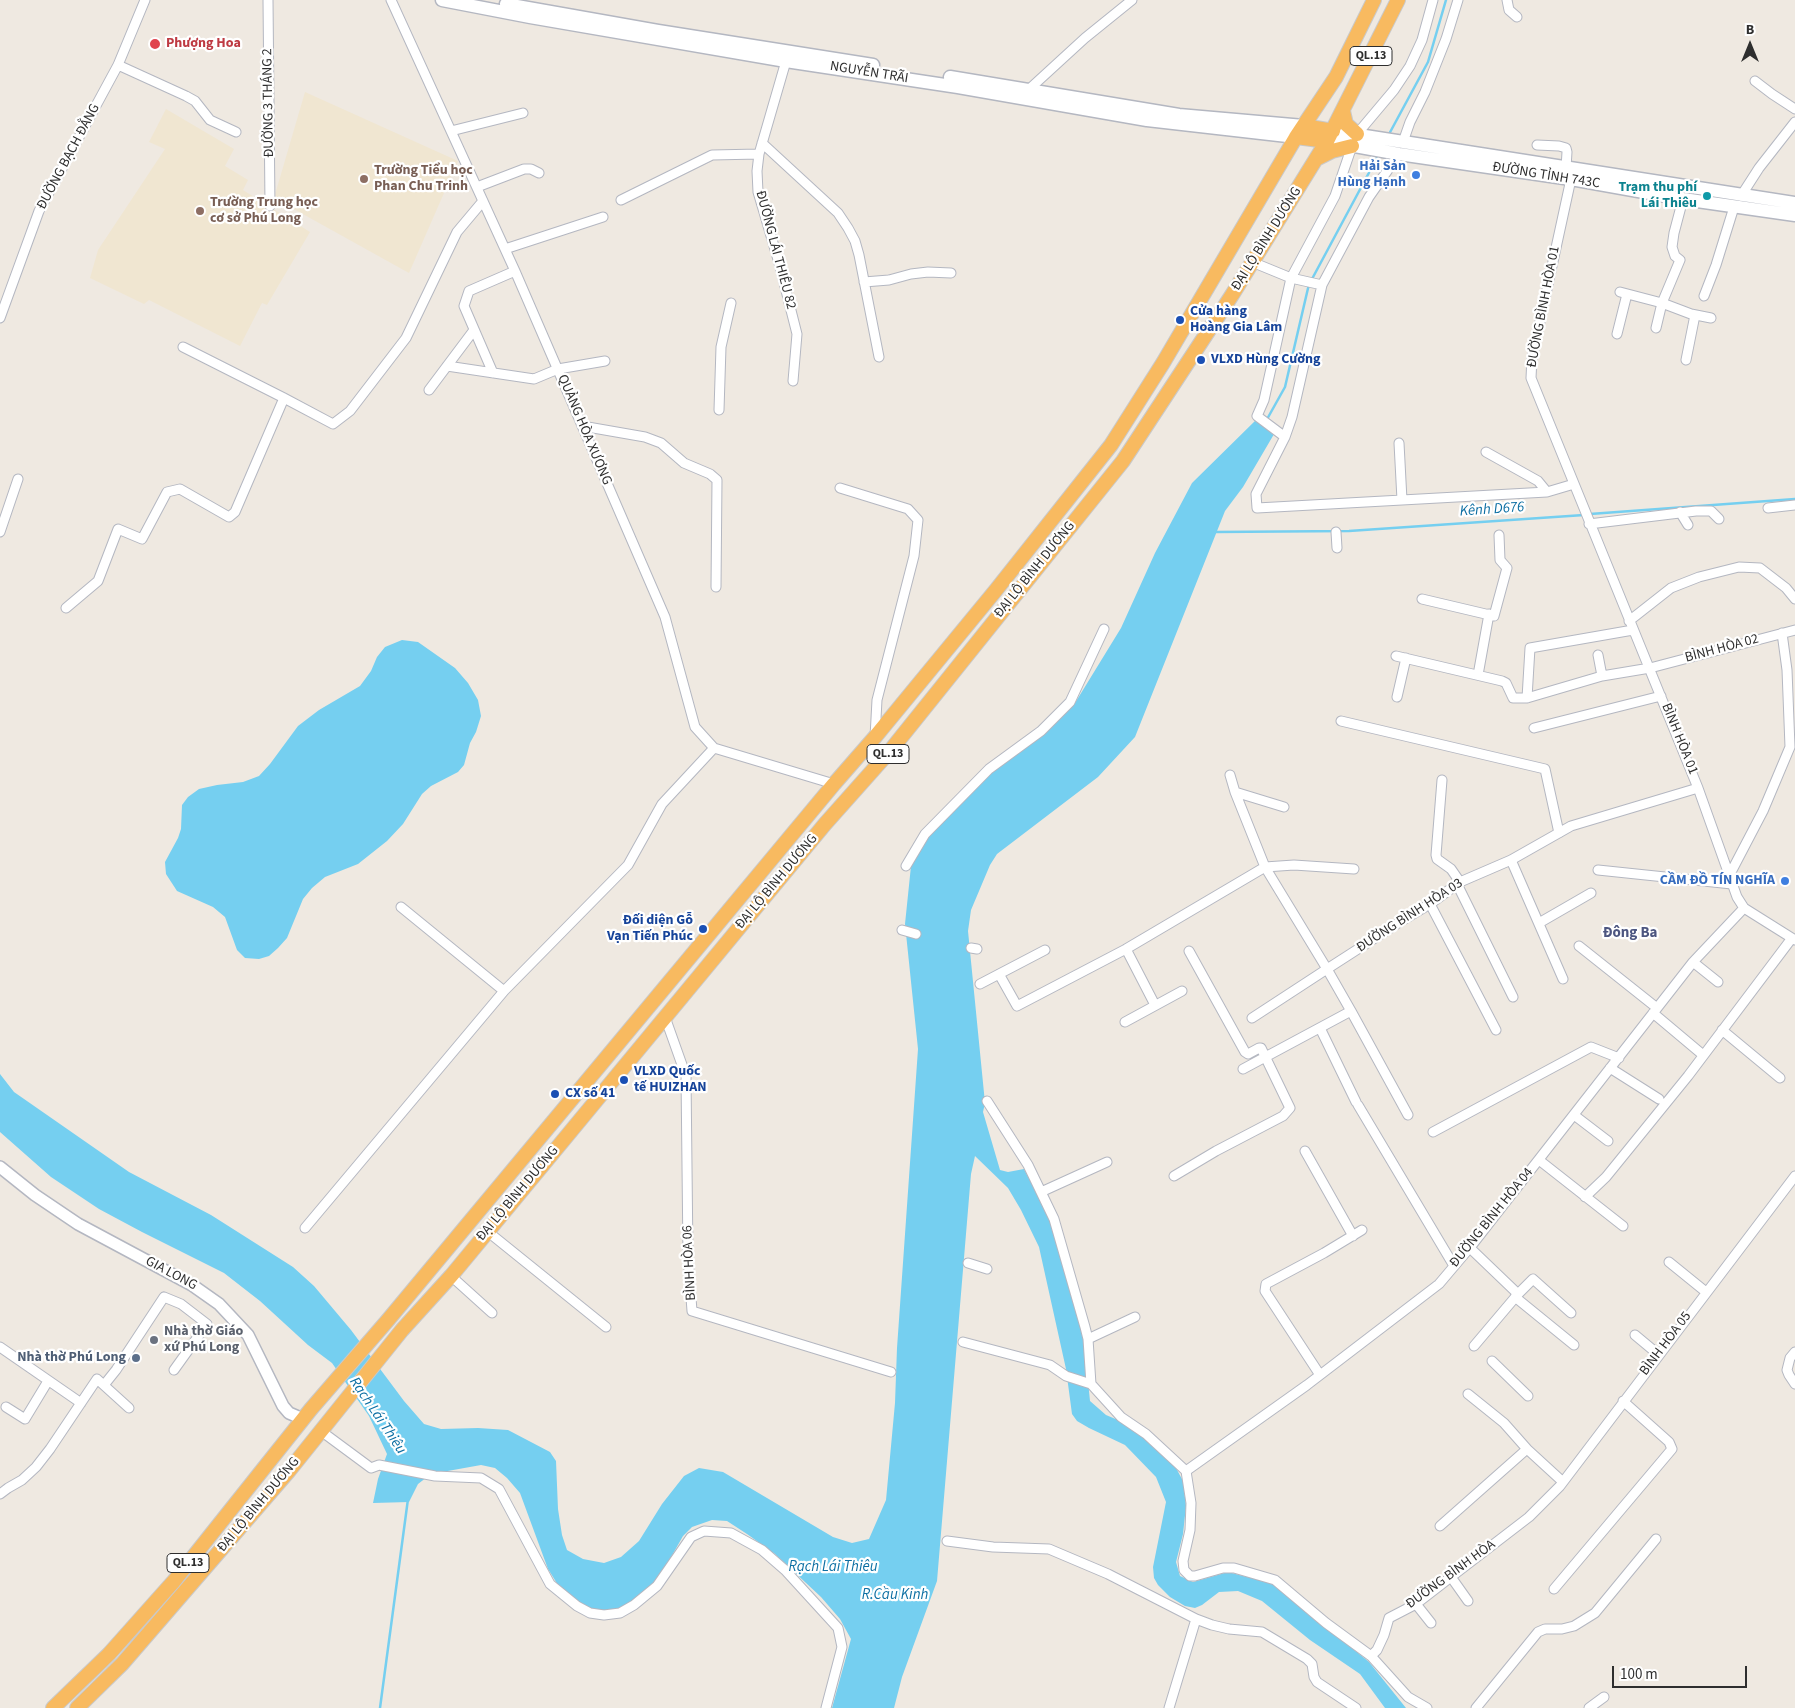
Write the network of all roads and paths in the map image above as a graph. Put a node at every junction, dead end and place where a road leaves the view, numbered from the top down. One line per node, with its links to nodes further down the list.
1 (145, 0): 16 (street, ĐƯỜNG BẠCH ĐẰNG)
2 (268, 0): 42 (street, ĐƯỜNG 3 THÁNG 2)
3 (391, 0): 24 (street, QUẢNG HÒA XƯƠNG)
4 (442, 0): 14 (main road, NGUYỄN TRÃI)
5 (486, 0): 12 (main road, NGUYỄN TRÃI)
6 (1132, 0): 19 (street)
7 (1374, 0): 26 (highway, ĐẠI LỘ BÌNH DƯƠNG / QL.13)
8 (1398, 0): 21 (highway, ĐẠI LỘ BÌNH DƯƠNG / QL.13)
9 (1433, 0): 28 (street)
10 (1458, 0): 31 (street)
11 (1507, 0): 13 (street)
12 (538, 5): 14 (main road, NGUYỄN TRÃI)
13 (1517, 17)
14 (594, 24): 15 (main road, NGUYỄN TRÃI); 17 (main road, NGUYỄN TRÃI)
15 (786, 61): 17 (main road, NGUYỄN TRÃI); 29 (street, ĐƯỜNG LÁI THIÊU 82)
16 (118, 65): 25 (street); 56 (street, ĐƯỜNG BẠCH ĐẰNG)
17 (858, 67): 19 (main road, NGUYỄN TRÃI)
18 (1755, 81): 20 (street)
19 (1024, 94): 26 (main road, NGUYỄN TRÃI)
20 (1795, 109)
21 (1343, 111): 27 (highway, ĐẠI LỘ BÌNH DƯƠNG / QL.13); 28 (highway)
22 (523, 113): 24 (street)
23 (1795, 122): 40 (street)
24 (451, 131): 36 (street, QUẢNG HÒA XƯƠNG)
25 (236, 132)
26 (1300, 132): 27 (highway); 117 (highway, ĐẠI LỘ BÌNH DƯƠNG / QL.13)
27 (1330, 136): 28 (main road, ĐƯỜNG TỈNH 743C); 33 (highway, ĐẠI LỘ BÌNH DƯƠNG / QL.13)
28 (1354, 140): 31 (main road, ĐƯỜNG TỈNH 743C); 33 (highway); 49 (street)
29 (762, 143): 32 (street, ĐƯỜNG LÁI THIÊU 82); 50 (street)
30 (1536, 144): 34 (street)
31 (1401, 148): 34 (main road, ĐƯỜNG TỈNH 743C); 51 (street)
32 (759, 154): 38 (street); 68 (street, ĐƯỜNG LÁI THIÊU 82)
33 (1316, 159): 46 (highway, ĐẠI LỘ BÌNH DƯƠNG / QL.13)
34 (1570, 172): 37 (main road, ĐƯỜNG TỈNH 743C); 40 (main road, ĐƯỜNG TỈNH 743C); 78 (street, ĐƯỜNG BÌNH HÒA 01)
35 (539, 173): 36 (street)
36 (477, 187): 39 (street, QUẢNG HÒA XƯƠNG)
37 (1683, 199): 40 (main road, ĐƯỜNG TỈNH 743C); 54 (street)
38 (621, 200)
39 (483, 201): 45 (street, QUẢNG HÒA XƯƠNG); 70 (street)
40 (1737, 201): 41 (main road, ĐƯỜNG TỈNH 743C); 43 (main road, ĐƯỜNG TỈNH 743C); 52 (street)
41 (1795, 203)
42 (270, 206)
43 (1795, 215)
44 (603, 217): 45 (street)
45 (505, 249): 47 (street, QUẢNG HÒA XƯƠNG)
46 (1252, 262): 49 (street); 119 (highway, ĐẠI LỘ BÌNH DƯƠNG / QL.13)
47 (515, 271): 59 (street); 66 (street, QUẢNG HÒA XƯƠNG)
48 (951, 273): 50 (street)
49 (1291, 278): 51 (street); 73 (street)
50 (864, 282): 62 (street)
51 (1322, 285): 73 (street)
52 (1704, 296)
53 (731, 303): 71 (street)
54 (1662, 303): 55 (street); 58 (street); 60 (street)
55 (1695, 315): 57 (street); 63 (street)
56 (0, 318)
57 (1711, 318)
58 (1656, 328)
59 (474, 330): 65 (street); 67 (street)
60 (1617, 334)
61 (183, 347): 70 (street)
62 (880, 357)
63 (1686, 360)
64 (605, 361): 66 (street)
65 (447, 366): 67 (street); 69 (street)
66 (558, 369): 67 (street); 72 (street, QUẢNG HÒA XƯƠNG)
67 (493, 373)
68 (793, 381)
69 (429, 390)
70 (284, 398): 96 (street)
71 (719, 410)
72 (582, 426): 93 (street); 118 (street, QUẢNG HÒA XƯƠNG)
73 (1285, 437): 81 (street)
74 (1399, 443): 80 (street)
75 (1486, 452): 79 (street)
76 (18, 479): 89 (street)
77 (840, 488): 117 (street)
78 (1575, 488): 79 (street); 86 (street, ĐƯỜNG BÌNH HÒA 01)
79 (1547, 492): 80 (street)
80 (1402, 500): 81 (street)
81 (1335, 504): 85 (street)
82 (1795, 505): 83 (street)
83 (1768, 508)
84 (1680, 512): 86 (street); 87 (street); 88 (street)
85 (1335, 515)
86 (1588, 519): 98 (street, BÌNH HÒA 01)
87 (1719, 519)
88 (1688, 525)
89 (0, 532)
90 (1336, 532): 92 (street)
91 (1499, 535): 97 (street)
92 (1337, 548)
93 (716, 587)
94 (1422, 599): 97 (street)
95 (1795, 599): 98 (street)
96 (66, 608)
97 (1489, 614): 109 (street)
98 (1630, 621): 100 (street, BÌNH HÒA 01)
99 (1104, 629): 128 (street)
100 (1634, 630): 108 (street, BÌNH HÒA 01); 114 (street)
101 (1795, 630): 102 (street, BÌNH HÒA 02)
102 (1782, 633): 106 (street); 108 (street, BÌNH HÒA 02)
103 (1598, 655): 110 (street)
104 (1396, 656): 105 (street)
105 (1406, 658): 109 (street); 113 (street)
106 (1786, 659): 107 (street); 111 (street)
107 (1795, 667)
108 (1650, 668): 110 (street, BÌNH HÒA 02); 112 (street, BÌNH HÒA 01)
109 (1478, 675): 114 (street)
110 (1602, 676): 114 (street, BÌNH HÒA 02)
111 (1791, 691): 132 (street)
112 (1661, 696): 116 (street); 123 (street, BÌNH HÒA 01)
113 (1397, 697)
114 (1527, 698)
115 (1341, 721): 126 (street)
116 (1534, 728)
117 (875, 737): 119 (highway); 122 (highway, ĐẠI LỘ BÌNH DƯƠNG / QL.13)
118 (714, 748): 122 (street, QUẢNG HÒA XƯƠNG); 152 (street)
119 (890, 751): 158 (highway, ĐẠI LỘ BÌNH DƯƠNG / QL.13)
120 (1230, 775): 124 (street)
121 (1442, 780): 133 (street)
122 (834, 784): 161 (highway, ĐẠI LỘ BÌNH DƯƠNG / QL.13)
123 (1698, 788): 126 (street, ĐƯỜNG BÌNH HÒA 03); 132 (street, BÌNH HÒA 01)
124 (1235, 792): 125 (street); 129 (street)
125 (1284, 807)
126 (1559, 833): 127 (street, ĐƯỜNG BÌNH HÒA 03)
127 (1511, 860): 133 (street, ĐƯỜNG BÌNH HÒA 03); 138 (street)
128 (906, 866)
129 (1265, 867): 130 (street); 143 (street); 147 (street)
130 (1354, 869)
131 (1598, 870): 132 (street)
132 (1730, 880): 137 (street, BÌNH HÒA 01)
133 (1459, 883): 135 (street, ĐƯỜNG BÌNH HÒA 03); 154 (street)
134 (1591, 893): 138 (street)
135 (1430, 904): 147 (street, ĐƯỜNG BÌNH HÒA 03); 163 (street)
136 (401, 907): 152 (street)
137 (1744, 908): 141 (street); 146 (street, ĐƯỜNG BÌNH HÒA 04)
138 (1539, 923): 149 (street)
139 (902, 930): 140 (street)
140 (916, 934)
141 (1793, 939): 164 (street)
142 (1579, 946): 157 (street)
143 (1126, 949): 148 (street); 155 (street)
144 (1045, 950): 148 (street)
145 (1189, 950): 167 (street)
146 (1693, 962): 150 (street); 157 (street, ĐƯỜNG BÌNH HÒA 04)
147 (1327, 969): 156 (street); 159 (street, ĐƯỜNG BÌNH HÒA 03)
148 (998, 974): 151 (street)
149 (1563, 979)
150 (1718, 982)
151 (980, 984)
152 (504, 991): 189 (street)
153 (1182, 991): 155 (street)
154 (1513, 997)
155 (1156, 1005): 160 (street)
156 (1352, 1011): 162 (street); 174 (street)
157 (1655, 1011): 166 (street); 168 (street, ĐƯỜNG BÌNH HÒA 04)
158 (665, 1017): 165 (highway, ĐẠI LỘ BÌNH DƯƠNG / QL.13); 215 (street, BÌNH HÒA 06)
159 (1252, 1018)
160 (1125, 1022)
161 (632, 1026): 165 (highway); 181 (highway, ĐẠI LỘ BÌNH DƯƠNG / QL.13)
162 (1320, 1028): 167 (street); 196 (street)
163 (1496, 1030)
164 (1722, 1030): 166 (street); 171 (street)
165 (648, 1038): 185 (highway, ĐẠI LỘ BÌNH DƯƠNG / QL.13)
166 (1704, 1055): 187 (street)
167 (1266, 1057): 170 (street); 183 (street)
168 (1619, 1058): 169 (street, ĐƯỜNG BÌNH HÒA 04); 176 (street)
169 (1610, 1068): 172 (street); 175 (street, ĐƯỜNG BÌNH HÒA 04)
170 (1243, 1069)
171 (1780, 1078)
172 (1659, 1099)
173 (987, 1101): 186 (street)
174 (1408, 1115)
175 (1574, 1115): 177 (street); 179 (street, ĐƯỜNG BÌNH HÒA 04)
176 (1433, 1132)
177 (1608, 1141)
178 (1306, 1151): 192 (street)
179 (1539, 1160): 187 (street); 193 (street, ĐƯỜNG BÌNH HÒA 04)
180 (1107, 1162): 186 (street)
181 (516, 1165): 185 (highway); 227 (highway, ĐẠI LỘ BÌNH DƯƠNG / QL.13)
182 (0, 1167): 227 (street, GIA LONG)
183 (1174, 1176)
184 (1795, 1176): 199 (street, BÌNH HÒA 05)
185 (533, 1177): 191 (highway, ĐẠI LỘ BÌNH DƯƠNG / QL.13)
186 (1041, 1192): 206 (street)
187 (1585, 1197): 188 (street)
188 (1623, 1226)
189 (305, 1228)
190 (1362, 1230): 192 (street)
191 (487, 1231): 198 (highway, ĐẠI LỘ BÌNH DƯƠNG / QL.13); 204 (street)
192 (1353, 1236): 216 (street)
193 (1470, 1248): 196 (street, ĐƯỜNG BÌNH HÒA 04); 200 (street)
194 (1669, 1262): 199 (street)
195 (968, 1264): 197 (street)
196 (1454, 1266): 216 (street, ĐƯỜNG BÌNH HÒA 04)
197 (987, 1269)
198 (451, 1276): 201 (street); 228 (highway, ĐẠI LỘ BÌNH DƯƠNG / QL.13)
199 (1706, 1292): 212 (street, BÌNH HÒA 05)
200 (1517, 1296): 202 (street); 208 (street); 209 (street)
201 (492, 1313)
202 (1571, 1313)
203 (1135, 1317): 206 (street)
204 (606, 1327)
205 (1635, 1335): 212 (street)
206 (1088, 1339): 218 (street)
207 (963, 1342): 218 (street)
208 (1574, 1345)
209 (1474, 1346)
210 (0, 1347): 217 (street)
211 (1795, 1352): 219 (street)
212 (1658, 1355): 223 (street, BÌNH HÒA 05)
213 (1492, 1361): 222 (street)
214 (174, 1370): 220 (street)
215 (888, 1371)
216 (1320, 1375): 230 (street, ĐƯỜNG BÌNH HÒA 04)
217 (48, 1381): 224 (street); 225 (street)
218 (1091, 1384): 230 (street)
219 (1795, 1384)
220 (104, 1385): 224 (street); 226 (street)
221 (1468, 1394): 229 (street)
222 (1528, 1396)
223 (1623, 1401): 231 (street, BÌNH HÒA 05); 238 (street)
224 (80, 1403): 232 (street)
225 (6, 1408)
226 (130, 1408)
227 (307, 1414): 245 (highway, ĐẠI LỘ BÌNH DƯƠNG / QL.13)
228 (325, 1426): 246 (highway, ĐẠI LỘ BÌNH DƯƠNG / QL.13); 247 (street)
229 (1527, 1449): 231 (street); 234 (street)
230 (1186, 1471): 243 (street)
231 (1563, 1482): 233 (street, BÌNH HÒA 05)
232 (0, 1494)
233 (1535, 1511): 237 (street, ĐƯỜNG BÌNH HÒA)
234 (1440, 1526)
235 (1656, 1539): 251 (street)
236 (947, 1541): 241 (street)
237 (1451, 1577): 239 (street); 240 (street, ĐƯỜNG BÌNH HÒA)
238 (1554, 1589)
239 (1468, 1601)
240 (1416, 1604): 242 (street); 243 (street, ĐƯỜNG BÌNH HÒA)
241 (1196, 1619): 248 (street); 249 (street)
242 (1432, 1623)
243 (1372, 1656): 250 (street)
244 (1604, 1697): 252 (street)
245 (53, 1708)
246 (77, 1708)
247 (826, 1708)
248 (1169, 1708)
249 (1356, 1708)
250 (1427, 1708)
251 (1476, 1708)
252 (1589, 1708)

